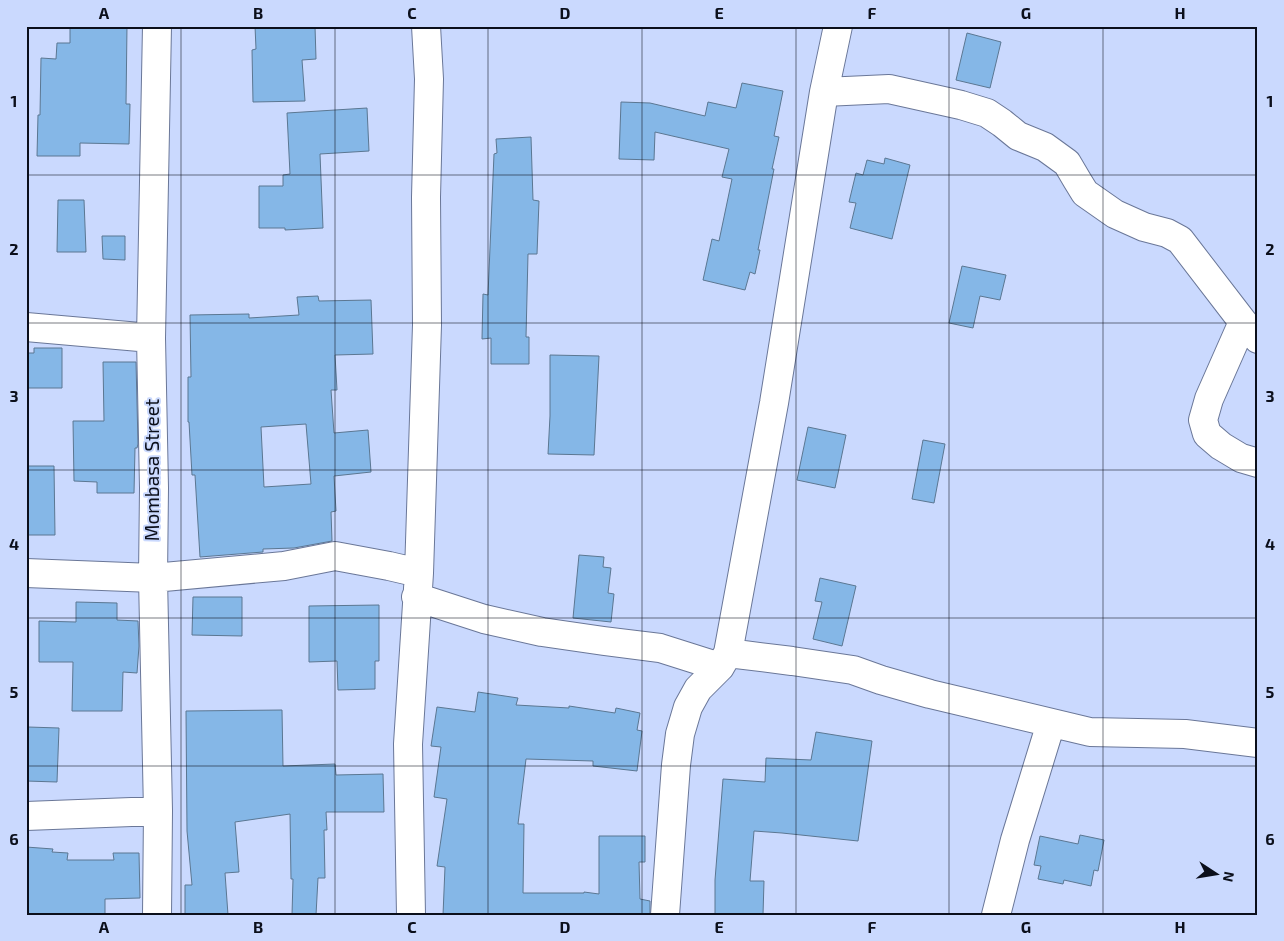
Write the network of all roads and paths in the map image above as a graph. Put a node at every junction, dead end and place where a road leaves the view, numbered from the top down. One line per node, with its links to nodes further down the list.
1 (157, 26): 7 (street, Mombasa Street)
2 (426, 26): 11 (street)
3 (838, 26): 4 (street)
4 (824, 92): 6 (street); 12 (street)
5 (26, 327): 7 (street)
6 (1250, 330): 8 (street)
7 (151, 338): 10 (street, Mombasa Street)
8 (1258, 462)
9 (26, 573): 10 (street)
10 (153, 578): 11 (street); 15 (street, Mombasa Street)
11 (418, 585): 12 (street); 18 (street)
12 (724, 660): 13 (street); 19 (street)
13 (1050, 723): 14 (street); 20 (street)
14 (1258, 744)
15 (158, 811): 16 (street); 17 (street, Mombasa Street)
16 (26, 816)
17 (157, 915)
18 (411, 915)
19 (666, 915)
20 (996, 915)

